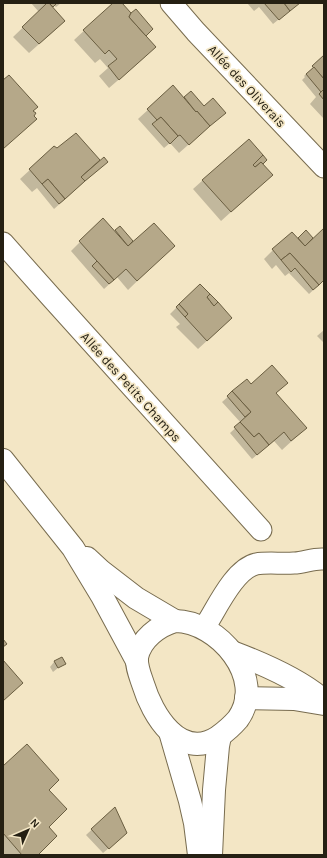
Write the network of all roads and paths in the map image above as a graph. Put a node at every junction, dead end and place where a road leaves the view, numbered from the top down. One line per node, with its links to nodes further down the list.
1 (171, 3): 2 (street, Allée des Oliverais)
2 (324, 167)
3 (3, 242): 5 (street, Allée des Petits Champs)
4 (3, 460): 6 (main road)
5 (261, 530)
6 (73, 548): 8 (main road); 11 (main road)
7 (324, 558): 9 (street)
8 (175, 621): 9 (main road); 11 (main road)
9 (204, 628): 10 (main road)
10 (232, 652): 12 (main road); 13 (main road)
11 (137, 661): 14 (main road)
12 (246, 698): 13 (main road); 15 (main road)
13 (324, 702)
14 (170, 732): 15 (main road); 16 (main road)
15 (220, 736): 17 (main road)
16 (199, 855)
17 (211, 855)

